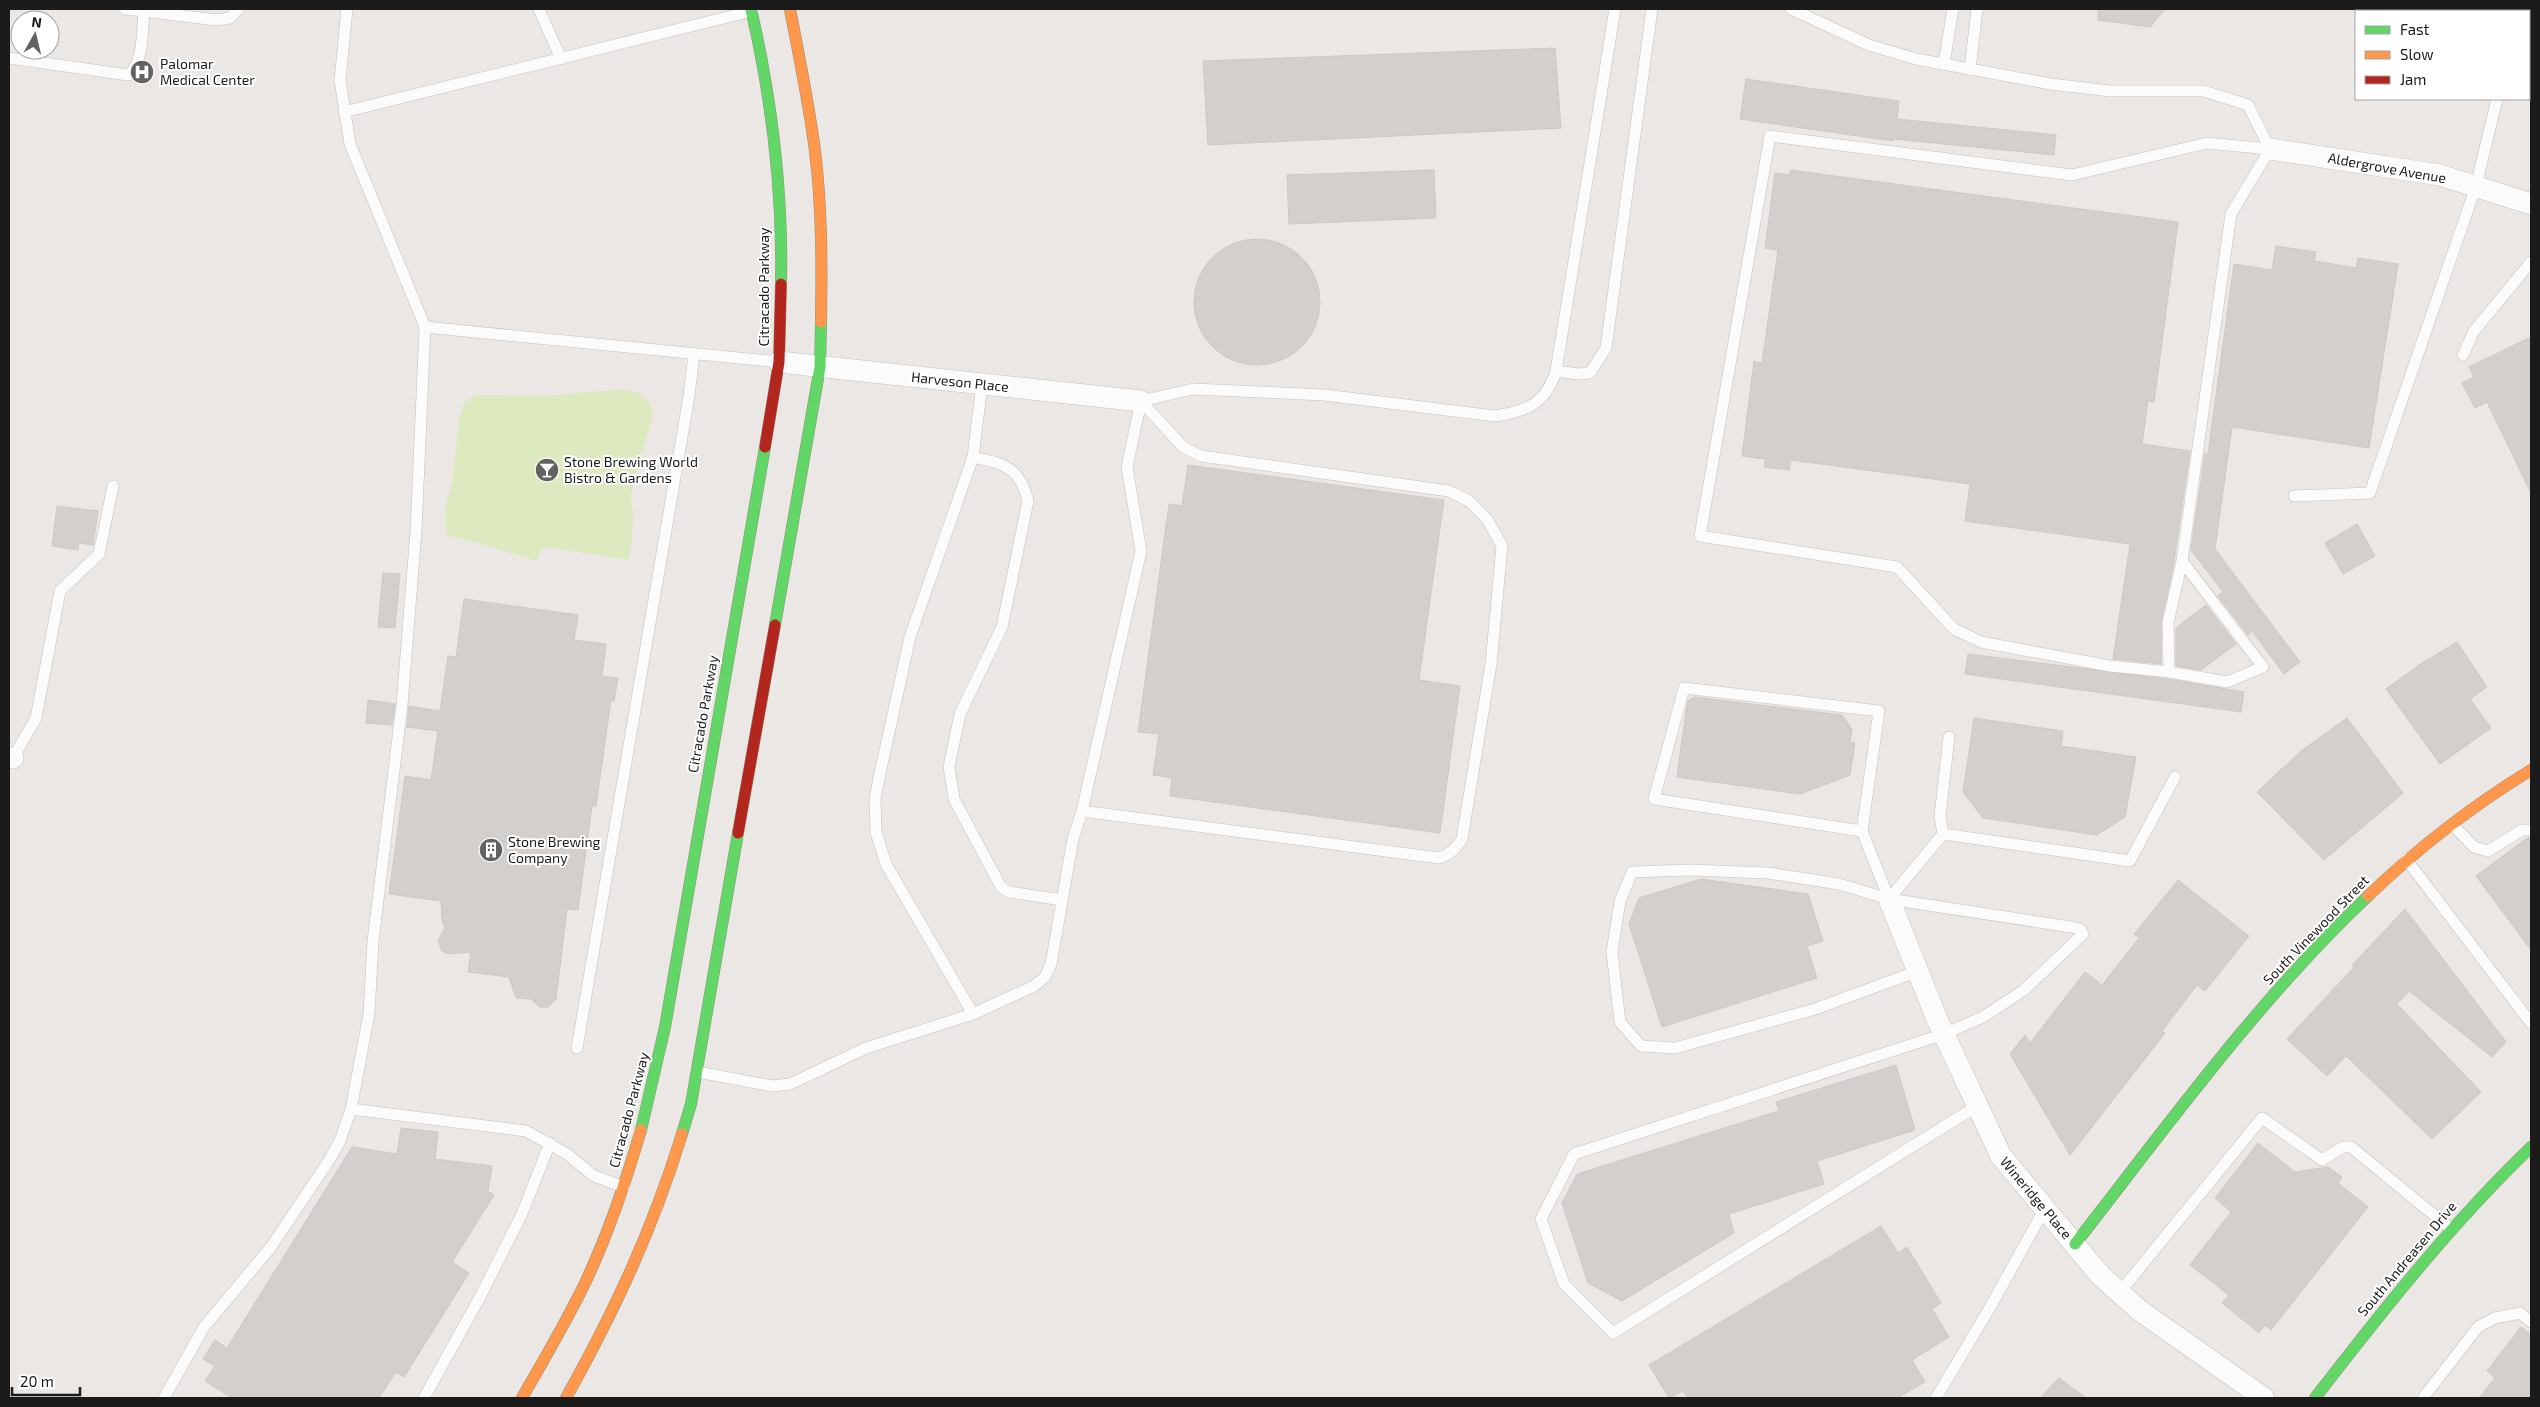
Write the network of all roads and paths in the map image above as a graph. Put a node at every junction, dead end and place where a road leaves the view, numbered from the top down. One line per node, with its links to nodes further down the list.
1 (125, 9): 12 (lane)
2 (238, 9): 12 (lane)
3 (347, 9): 18 (lane)
4 (539, 9): 14 (lane)
5 (790, 9): 27 (main road)
6 (1615, 9): 28 (lane)
7 (1652, 9): 28 (lane)
8 (1791, 9): 15 (lane)
9 (1953, 9): 15 (lane)
10 (1977, 9): 16 (lane)
11 (751, 10): 14 (lane); 26 (main road, Citracado Parkway)
12 (144, 11): 13 (lane)
13 (9, 58)
14 (561, 58): 18 (lane)
15 (1944, 64): 16 (lane)
16 (1970, 69): 19 (lane)
17 (2497, 100): 20 (lane)
18 (344, 112): 23 (lane)
19 (2270, 149): 20 (street, Aldergrove Avenue); 34 (lane); 35 (lane)
20 (2476, 186): 21 (street, Aldergrove Avenue); 33 (lane)
21 (2531, 204)
22 (2531, 262): 25 (lane)
23 (424, 327): 24 (lane); 55 (lane)
24 (694, 354): 26 (lane); 52 (lane)
25 (2463, 355)
26 (779, 362): 27 (street, Harveson Place); 58 (main road, Citracado Parkway)
27 (820, 367): 29 (street, Harveson Place); 53 (main road)
28 (1556, 371): 30 (lane)
29 (982, 384): 30 (street, Harveson Place); 31 (lane)
30 (1141, 401): 40 (lane); 40 (lane)
31 (973, 457): 47 (lane); 49 (lane)
32 (113, 486): 37 (lane)
33 (2294, 496)
34 (2182, 561): 35 (lane); 35 (lane)
35 (2169, 672)
36 (1949, 737): 44 (lane)
37 (11, 758)
38 (2531, 770): 41 (main road, South Vinewood Street)
39 (2175, 777): 44 (lane)
40 (1082, 811): 47 (lane)
41 (2452, 824): 42 (lane); 45 (main road, South Vinewood Street)
42 (2531, 830)
43 (1862, 831): 43 (lane); 46 (lane)
44 (1943, 834): 46 (lane)
45 (2406, 859): 50 (lane); 61 (main road, South Vinewood Street)
46 (1889, 899): 48 (street, Wineridge Place); 48 (lane); 51 (lane)
47 (1062, 900): 49 (lane)
48 (1918, 971): 51 (street, Wineridge Place)
49 (973, 1014): 53 (lane)
50 (2531, 1023)
51 (1944, 1034): 54 (street, Wineridge Place); 54 (lane)
52 (577, 1048)
53 (698, 1072): 67 (main road)
54 (1977, 1106): 59 (street, Wineridge Place)
55 (351, 1109): 56 (lane); 64 (lane)
56 (550, 1142): 58 (lane); 65 (lane)
57 (2530, 1150): 60 (main road, South Andreasen Drive)
58 (624, 1187): 66 (main road, Citracado Parkway)
59 (2045, 1208): 61 (street, Wineridge Place); 68 (lane)
60 (2451, 1229): 62 (lane); 70 (main road, South Andreasen Drive)
61 (2075, 1244): 62 (street, Wineridge Place)
62 (2120, 1292): 69 (street, Wineridge Place)
63 (2531, 1322): 71 (lane)
64 (164, 1398)
65 (424, 1398)
66 (522, 1398)
67 (566, 1398)
68 (1936, 1398)
69 (2264, 1398)
70 (2315, 1398)
71 (2424, 1398)

